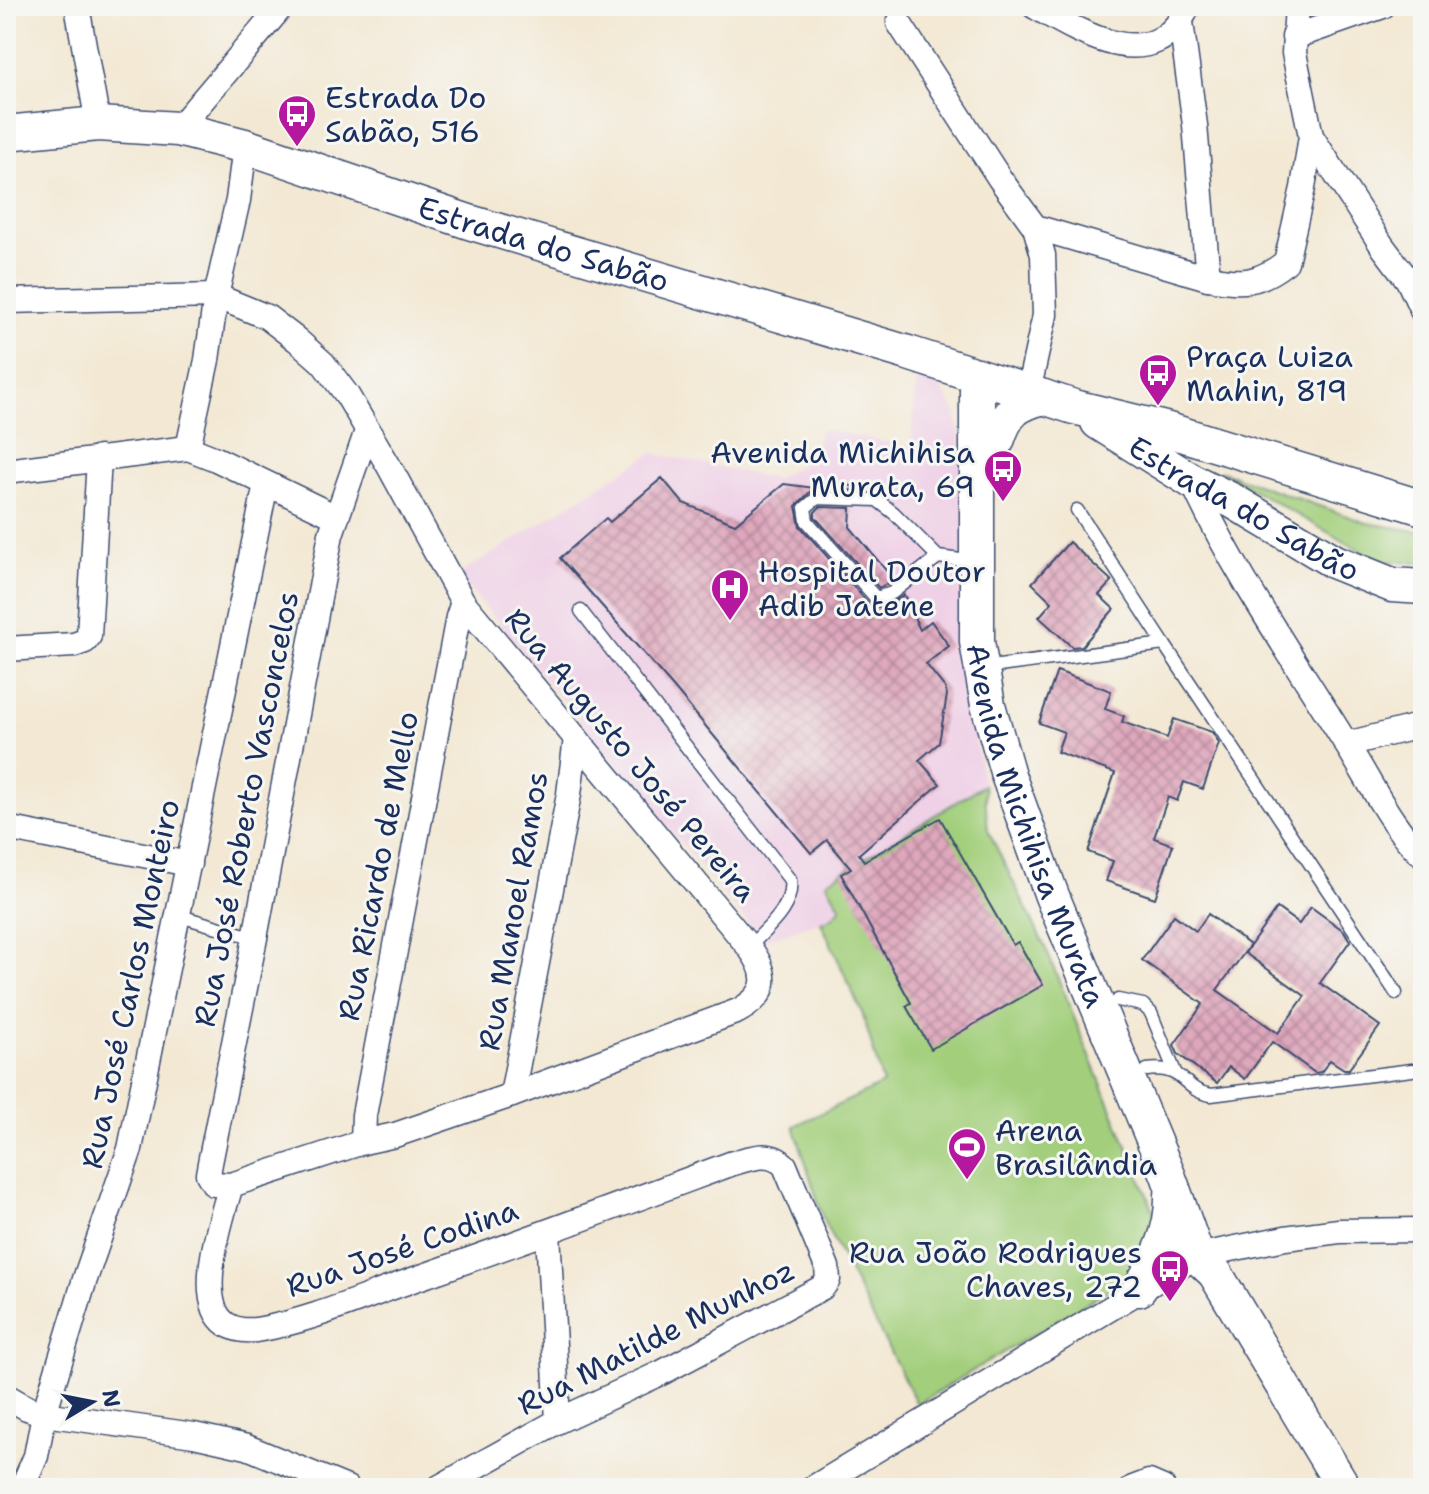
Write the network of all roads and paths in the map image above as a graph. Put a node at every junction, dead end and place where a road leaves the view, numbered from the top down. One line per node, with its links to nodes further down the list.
1 (77, 6): 9 (street)
2 (282, 6): 10 (street)
3 (1034, 6): 6 (street)
4 (1297, 6): 8 (street)
5 (1383, 6): 8 (street)
6 (1185, 14): 15 (street)
7 (897, 17): 14 (street)
8 (1294, 37): 12 (street)
9 (98, 124): 10 (street, Estrada do Sabão); 11 (street, Estrada do Sabão)
10 (178, 129): 13 (street, Estrada do Sabão)
11 (6, 133)
12 (1311, 136): 15 (street); 16 (street)
13 (245, 146): 17 (street); 20 (street, Estrada do Sabão)
14 (1035, 227): 15 (street); 20 (street)
15 (1208, 278)
16 (1415, 282): 19 (street)
17 (216, 296): 18 (street, Rua Augusto José Pereira); 21 (street, Rua Augusto José Pereira); 24 (street)
18 (6, 301)
19 (1423, 312)
20 (1024, 390): 22 (street, Avenida Michihisa Murata); 22 (street); 23 (street, Estrada do Sabão); 27 (street, Estrada do Sabão); 33 (street, Avenida Michihisa Murata)
21 (367, 431): 31 (street, Rua José Roberto Vasconcelos); 35 (street, Rua Augusto José Pereira)
22 (997, 441): 39 (street, Avenida Michihisa Murata)
23 (1218, 445): 27 (street); 29 (street, Estrada do Sabão)
24 (188, 448): 25 (street); 28 (street)
25 (99, 458): 26 (street); 38 (street)
26 (6, 471)
27 (1190, 480): 34 (street, Estrada do Sabão); 42 (street)
28 (266, 484): 31 (street); 45 (street, Rua José Carlos Monteiro)
29 (1423, 508)
30 (1077, 510): 37 (lane)
31 (336, 517): 47 (street, Rua José Roberto Vasconcelos)
32 (938, 557): 32 (lane); 33 (lane)
33 (977, 562): 56 (street, Avenida Michihisa Murata)
34 (1423, 587)
35 (463, 602): 41 (street, Rua Augusto José Pereira); 53 (street, Rua Ricardo de Mello)
36 (581, 611): 48 (lane)
37 (1164, 644): 39 (lane); 49 (lane)
38 (6, 649)
39 (999, 666): 51 (street, Avenida Michihisa Murata)
40 (1423, 725): 42 (street)
41 (576, 738): 48 (street, Rua Augusto José Pereira); 52 (street, Rua Manoel Ramos)
42 (1347, 744): 44 (street)
43 (6, 828): 45 (street)
44 (1423, 855)
45 (189, 864): 46 (street, Rua José Carlos Monteiro)
46 (180, 916): 47 (lane); 62 (street, Rua José Carlos Monteiro)
47 (255, 938): 55 (street, Rua José Roberto Vasconcelos)
48 (749, 947): 52 (street, Rua Augusto José Pereira)
49 (1396, 993)
50 (1412, 1070): 51 (lane)
51 (1161, 1071): 59 (street, Avenida Michihisa Murata)
52 (512, 1095): 53 (street, Rua Augusto José Pereira)
53 (363, 1142): 55 (street, Rua Augusto José Pereira)
54 (733, 1163): 58 (street, Rua José Codina); 63 (street, Rua Matilde Munhoz)
55 (231, 1185): 58 (street, Rua José Codina)
56 (1172, 1187): 59 (street, Avenida Michihisa Murata); 60 (street)
57 (1423, 1230): 59 (street)
58 (548, 1232): 63 (street)
59 (1208, 1260): 60 (street); 70 (street)
60 (1139, 1289): 67 (street)
61 (6, 1396): 62 (street)
62 (44, 1414): 64 (street, Rua José Carlos Monteiro); 65 (street)
63 (558, 1421): 66 (street, Rua Matilde Munhoz)
64 (17, 1487)
65 (347, 1488)
66 (438, 1488)
67 (813, 1488)
68 (1133, 1488): 69 (street)
69 (1163, 1488)
70 (1344, 1488)

